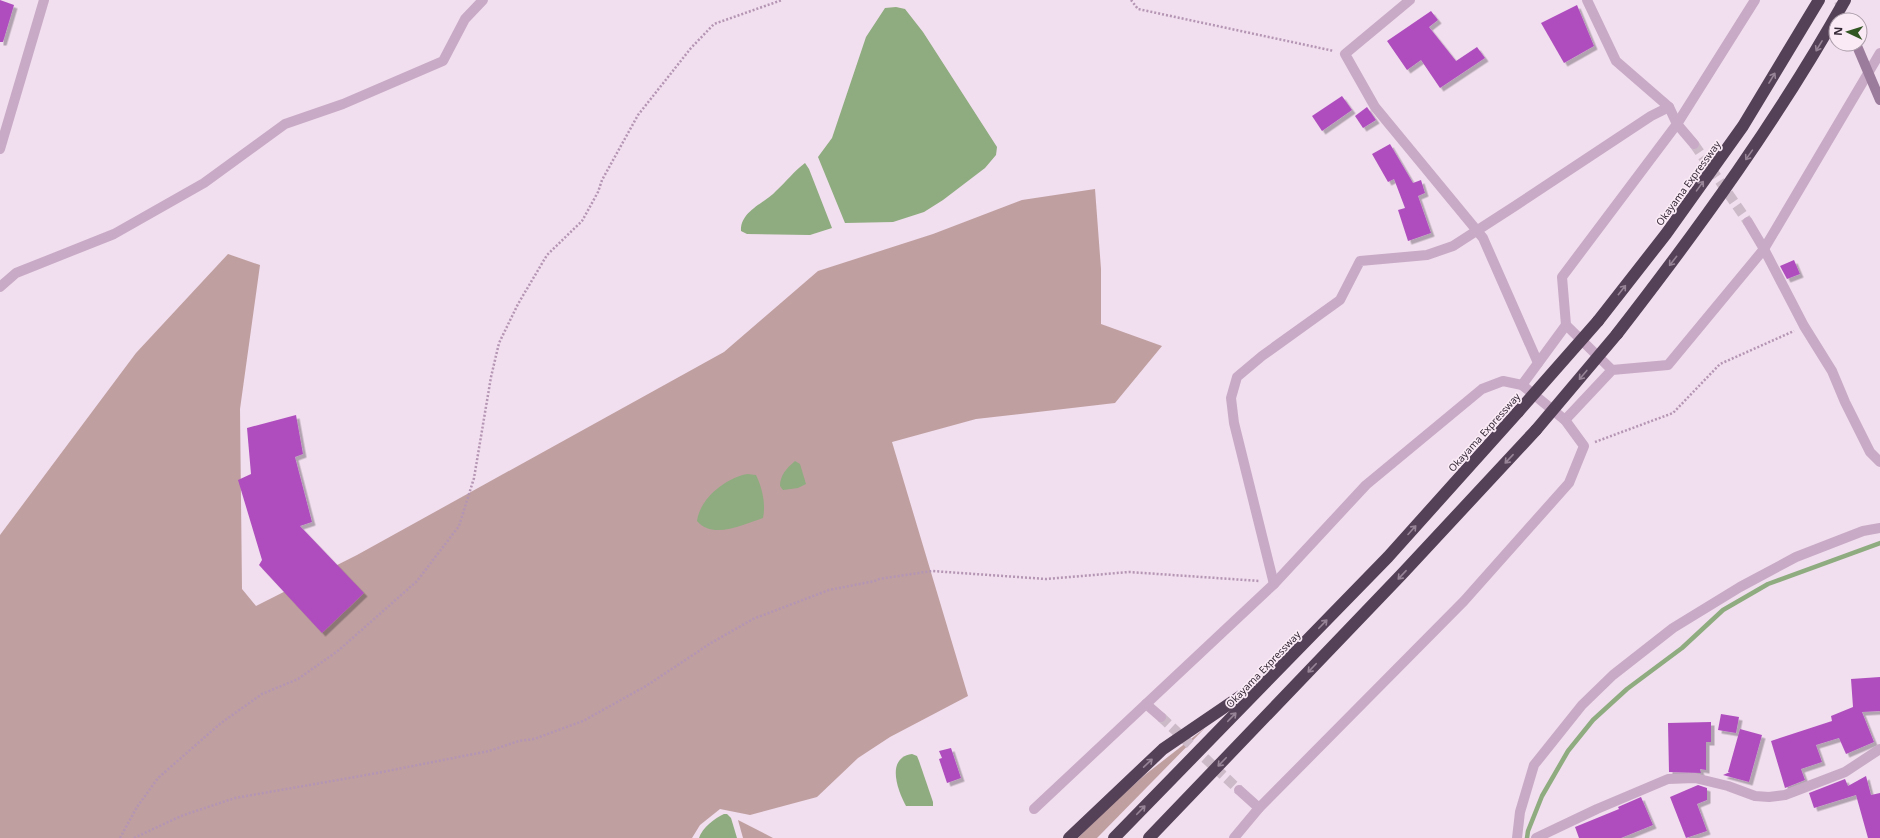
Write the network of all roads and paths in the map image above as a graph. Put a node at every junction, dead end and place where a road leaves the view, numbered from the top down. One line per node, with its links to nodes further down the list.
1 (44, 0): 18 (street)
2 (483, 0): 22 (street)
3 (782, 0): 40 (path)
4 (1131, 0): 12 (path)
5 (1410, 0): 12 (street)
6 (1587, 0): 15 (street)
7 (1755, 0): 16 (street)
8 (1818, 0): 33 (highway, Okayama Expressway, one-way to 8, bridge)
9 (1845, 0): 44 (highway, one-way to 44, bridge)
10 (1860, 52): 13 (main road)
11 (1880, 53): 13 (street)
12 (1346, 54): 20 (street)
13 (1868, 72): 14 (main road); 21 (street)
14 (1880, 100)
15 (1669, 106): 16 (street); 20 (street)
16 (1677, 124): 17 (street); 23 (street)
17 (1694, 144)
18 (0, 149)
19 (1748, 222): 21 (street)
20 (1477, 230): 25 (street); 32 (street)
21 (1764, 249): 24 (street); 26 (street)
22 (0, 287)
23 (1566, 325): 25 (street); 26 (street)
24 (1804, 326): 29 (path); 30 (street)
25 (1538, 363): 27 (street)
26 (1612, 370): 28 (street)
27 (1522, 385): 28 (street); 32 (street)
28 (1565, 420): 29 (street)
29 (1584, 446): 38 (street)
30 (1880, 462)
31 (1880, 528): 46 (street)
32 (1274, 584): 34 (street); 41 (path)
33 (1280, 669): 42 (highway, one-way to 33); 43 (highway, Okayama Expressway, one-way to 33)
34 (1146, 704): 35 (street); 39 (street)
35 (1161, 717)
36 (1880, 750): 47 (street)
37 (1239, 790): 38 (street)
38 (1259, 808): 45 (street)
39 (1034, 809)
40 (120, 838)
41 (134, 838)
42 (1069, 838)
43 (1114, 838)
44 (1150, 838)
45 (1234, 838)
46 (1517, 838)
47 (1536, 838)

